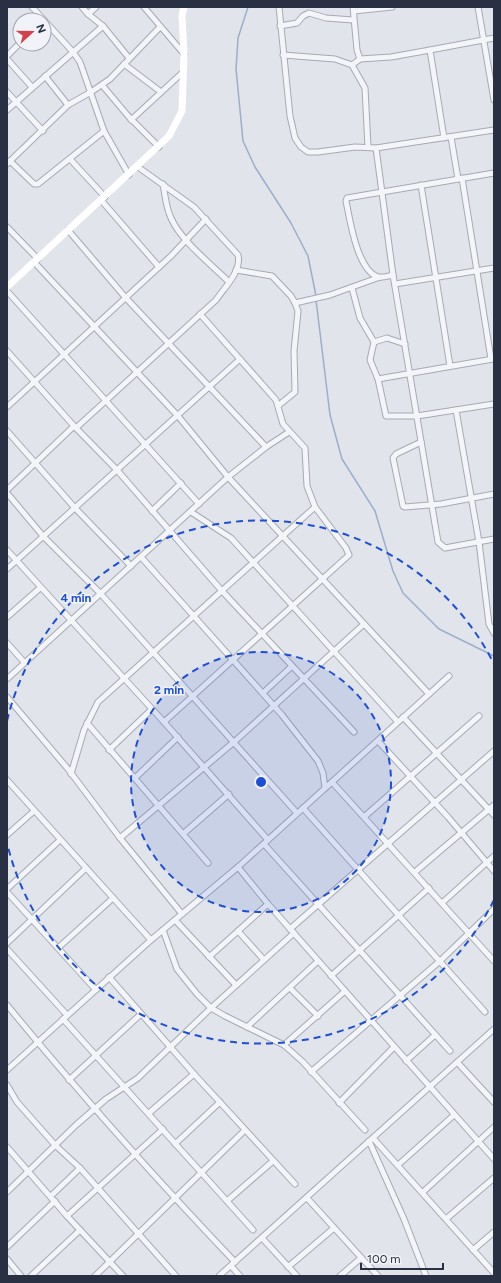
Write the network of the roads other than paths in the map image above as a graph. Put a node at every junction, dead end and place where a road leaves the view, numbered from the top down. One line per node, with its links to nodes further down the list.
1 (82, 7): 9 (street)
2 (96, 7): 9 (street)
3 (144, 7): 13 (street)
4 (184, 7): 19 (street)
5 (279, 7): 12 (street)
6 (392, 7): 8 (street)
7 (478, 7): 16 (street)
8 (353, 9): 10 (street)
9 (88, 14): 11 (street)
10 (353, 20): 12 (street); 23 (street)
11 (103, 26): 18 (street); 21 (street)
12 (280, 26): 20 (street)
13 (160, 27): 19 (street); 21 (street)
14 (52, 29): 18 (street)
15 (494, 38): 16 (street)
16 (484, 40): 17 (street); 33 (street)
17 (430, 50): 23 (street); 42 (street)
18 (73, 52): 27 (street); 31 (street)
19 (184, 54): 26 (street)
20 (283, 55): 25 (street); 44 (street)
21 (129, 58): 24 (street)
22 (7, 59): 29 (street)
23 (360, 59): 25 (street)
24 (124, 64): 28 (street); 32 (street)
25 (352, 65): 44 (street)
26 (182, 73): 32 (street); 43 (street)
27 (45, 76): 29 (street); 35 (street)
28 (102, 86): 31 (street); 37 (street)
29 (32, 87): 34 (street)
30 (7, 92): 34 (street)
31 (91, 92): 35 (street); 40 (street)
32 (161, 92): 37 (street)
33 (494, 100)
34 (16, 102): 36 (street); 39 (street)
35 (68, 105): 39 (street)
36 (7, 110)
37 (132, 120): 43 (street)
38 (494, 130): 41 (street)
39 (43, 131): 47 (street)
40 (104, 132): 46 (street); 50 (street)
41 (451, 136): 42 (street); 51 (street)
42 (444, 138): 45 (street)
43 (158, 147): 48 (street)
44 (368, 147): 45 (street)
45 (376, 148): 54 (street)
46 (70, 159): 47 (street); 55 (street)
47 (9, 162)
48 (138, 167): 50 (street); 52 (street)
49 (494, 173): 51 (street)
50 (129, 175): 55 (street)
51 (460, 178): 53 (street); 64 (street)
52 (163, 184): 56 (street); 59 (street)
53 (421, 185): 54 (street); 67 (street)
54 (381, 192): 65 (street); 66 (street)
55 (103, 198): 58 (street); 61 (street)
56 (206, 219): 59 (street); 63 (street)
57 (7, 227): 60 (street)
58 (68, 230): 60 (street); 73 (street)
59 (186, 240): 61 (street); 68 (street)
60 (36, 260): 70 (street); 76 (street)
61 (159, 267): 73 (street)
62 (494, 268): 64 (street)
63 (236, 270): 68 (street); 74 (street)
64 (476, 271): 67 (street); 83 (street)
65 (393, 275): 66 (street); 69 (street)
66 (380, 277): 71 (street)
67 (436, 278): 69 (street); 84 (street)
68 (229, 282): 75 (street)
69 (395, 284): 79 (street)
70 (7, 287)
71 (352, 288): 74 (street); 77 (street)
72 (7, 291): 81 (street)
73 (125, 297): 76 (street); 78 (street)
74 (295, 303): 92 (street)
75 (200, 314): 78 (street); 82 (street)
76 (93, 326): 81 (street); 85 (street)
77 (374, 342): 79 (street); 87 (street)
78 (169, 343): 85 (street); 89 (street)
79 (405, 344): 86 (street)
80 (7, 351): 88 (street)
81 (64, 354): 88 (street); 90 (street)
82 (240, 359): 89 (street); 92 (street)
83 (492, 359): 84 (street)
84 (450, 366): 86 (street)
85 (137, 372): 90 (street); 95 (street)
86 (409, 372): 87 (street); 96 (street)
87 (378, 379): 96 (street)
88 (34, 381): 93 (street); 97 (street)
89 (210, 386): 95 (street); 102 (street)
90 (106, 401): 97 (street); 101 (street)
91 (494, 404): 94 (street)
92 (279, 405): 99 (street)
93 (7, 407)
94 (456, 410): 96 (street); 109 (street)
95 (178, 416): 101 (street); 105 (street)
96 (417, 416): 100 (street)
97 (75, 427): 103 (street); 104 (street)
98 (7, 431): 103 (street)
99 (289, 432): 102 (street); 112 (street)
100 (421, 442): 111 (street); 111 (street)
101 (145, 444): 104 (street); 106 (street)
102 (266, 447): 105 (street)
103 (36, 462): 107 (street); 113 (street)
104 (117, 470): 113 (street); 114 (street)
105 (228, 477): 110 (street); 118 (street)
106 (182, 483): 110 (street); 114 (street)
107 (7, 492): 117 (street)
108 (494, 494): 109 (street)
109 (472, 499): 111 (street); 120 (street)
110 (199, 504): 115 (street)
111 (433, 504): 120 (street)
112 (315, 507): 118 (street); 127 (street)
113 (75, 508): 117 (street); 125 (street)
114 (152, 511): 116 (street)
115 (191, 512): 116 (street); 124 (street)
116 (170, 531): 122 (street); 129 (street)
117 (43, 536): 123 (street); 130 (street)
118 (282, 536): 124 (street); 127 (street)
119 (494, 539): 120 (street)
120 (479, 542): 137 (street)
121 (7, 550): 123 (street)
122 (141, 557): 125 (street); 132 (street)
123 (17, 561): 126 (street); 128 (street)
124 (252, 563): 129 (street); 131 (street)
125 (131, 566): 130 (street)
126 (7, 569)
127 (322, 578): 131 (street); 135 (street)
128 (40, 588): 133 (street); 134 (street)
129 (222, 591): 132 (street); 136 (street)
130 (100, 593): 134 (street); 139 (street)
131 (292, 605): 136 (street); 140 (street)
132 (193, 616): 139 (street); 141 (street)
133 (7, 617)
134 (70, 620): 142 (street); 145 (street)
135 (364, 624): 140 (street); 149 (street)
136 (262, 633): 141 (street); 143 (street)
137 (494, 633)
138 (7, 643): 142 (street)
139 (152, 652): 145 (street); 151 (street)
140 (334, 652): 147 (street); 157 (street)
141 (234, 659): 148 (street); 151 (street)
142 (24, 662): 146 (street)
143 (292, 666): 147 (street); 148 (street)
144 (449, 676): 149 (street)
145 (124, 678): 153 (street); 158 (street)
146 (7, 679)
147 (305, 679): 152 (street); 159 (street)
148 (263, 693): 152 (street)
149 (429, 694): 155 (street)
150 (7, 697): 167 (street)
151 (193, 697): 156 (street); 162 (street)
152 (274, 706): 162 (street); 173 (street)
153 (152, 709): 156 (street); 163 (street)
154 (479, 716): 165 (street)
155 (404, 717): 157 (street); 165 (street)
156 (164, 722): 160 (street)
157 (398, 722): 161 (street)
158 (87, 723): 163 (street); 167 (street)
159 (354, 732)
160 (178, 737): 166 (street); 169 (street)
161 (378, 741): 168 (street); 172 (street)
162 (234, 742): 166 (street); 181 (street)
163 (109, 750): 169 (street)
164 (494, 751): 170 (street)
165 (436, 753): 168 (street); 170 (street)
166 (205, 767): 174 (street); 177 (street)
167 (72, 774): 187 (street)
168 (410, 776): 175 (street); 183 (street)
169 (135, 778): 177 (street)
170 (461, 781): 175 (street); 179 (street)
171 (8, 782): 180 (street)
172 (332, 782): 173 (street); 183 (street)
173 (326, 788): 178 (street)
174 (229, 794): 185 (street); 189 (street)
175 (436, 804): 184 (street); 190 (street)
176 (494, 804): 179 (street)
177 (159, 805): 185 (street); 187 (street)
178 (304, 808): 181 (street); 196 (street)
179 (488, 809): 182 (street); 184 (street)
180 (34, 811): 186 (street); 188 (street)
181 (297, 813): 189 (street)
182 (494, 815)
183 (364, 817): 190 (street)
184 (462, 833): 192 (street); 198 (street)
185 (183, 834): 193 (street)
186 (7, 836)
187 (120, 838): 206 (street)
188 (60, 840): 195 (street); 200 (street)
189 (266, 842): 194 (street); 204 (street)
190 (389, 844): 196 (street); 198 (street)
191 (494, 856): 192 (street)
192 (487, 862): 197 (street); 203 (street)
193 (208, 863)
194 (238, 867): 202 (street); 206 (street)
195 (86, 868): 201 (street); 208 (street)
196 (359, 869): 204 (street); 207 (street)
197 (494, 871)
198 (415, 872): 199 (street)
199 (429, 888): 203 (street); 207 (street)
200 (7, 890): 208 (street)
201 (113, 898): 214 (street); 216 (street)
202 (268, 904): 211 (street); 212 (street)
203 (442, 904): 213 (street)
204 (319, 905): 212 (street); 218 (street)
205 (494, 909): 213 (street)
206 (182, 914): 209 (street)
207 (399, 915): 218 (street); 223 (street)
208 (32, 920): 215 (street); 216 (street)
209 (175, 920): 210 (street); 219 (street)
210 (162, 930): 214 (street); 232 (street)
211 (238, 931): 219 (street); 220 (street)
212 (292, 931): 220 (street); 221 (street)
213 (470, 933): 222 (street); 223 (street)
214 (151, 940): 225 (street)
215 (7, 943)
216 (58, 948): 228 (street)
217 (7, 949): 236 (street)
218 (359, 950): 224 (street); 230 (street)
219 (209, 957): 226 (street)
220 (264, 960): 226 (street)
221 (318, 961): 224 (street); 227 (street)
222 (494, 961)
223 (440, 962): 230 (street); 233 (street)
224 (331, 976): 229 (street)
225 (109, 977): 228 (street); 234 (street)
226 (236, 985): 232 (street)
227 (290, 988): 235 (street); 238 (street)
228 (96, 990): 236 (street)
229 (345, 991): 235 (street); 237 (street)
230 (399, 996): 237 (street); 240 (street)
231 (7, 1005): 241 (street)
232 (211, 1008): 238 (street); 243 (street)
233 (485, 1012)
234 (141, 1014): 243 (street); 246 (street)
235 (318, 1016): 242 (street)
236 (65, 1017): 241 (street); 246 (street)
237 (371, 1021): 244 (street); 250 (street)
238 (247, 1027): 242 (street)
239 (494, 1030): 248 (street)
240 (435, 1035): 245 (street); 247 (street)
241 (38, 1042): 249 (street); 252 (street)
242 (284, 1045): 250 (street)
243 (171, 1046): 251 (street); 255 (street)
244 (394, 1047): 247 (street); 258 (street)
245 (450, 1051)
246 (96, 1055): 252 (street); 255 (street)
247 (406, 1061): 254 (street)
248 (457, 1062): 254 (street); 257 (street)
249 (7, 1070)
250 (311, 1072): 258 (street)
251 (194, 1074): 256 (street); 260 (street)
252 (69, 1080): 259 (street)
253 (7, 1085): 269 (street)
254 (430, 1087): 261 (street); 266 (street)
255 (125, 1088): 259 (street); 260 (street)
256 (220, 1102): 264 (street); 268 (street)
257 (494, 1102)
258 (339, 1103): 265 (street)
259 (94, 1108): 269 (street); 271 (street)
260 (149, 1113): 263 (street)
261 (454, 1115): 267 (street); 274 (street)
262 (494, 1127): 267 (street)
263 (163, 1129): 268 (street); 271 (street)
264 (245, 1130): 273 (street); 277 (street)
265 (365, 1130)
266 (371, 1140): 274 (street); 284 (street); 315 (street)
267 (478, 1142): 272 (street); 282 (street)
268 (175, 1144): 277 (street)
269 (55, 1146): 275 (street); 276 (street)
270 (7, 1147): 276 (street)
271 (135, 1154): 280 (street); 285 (street)
272 (494, 1159)
273 (273, 1161): 279 (street); 287 (street)
274 (398, 1165): 282 (street)
275 (80, 1168): 280 (street); 283 (street)
276 (29, 1171): 281 (street); 283 (street)
277 (201, 1173): 285 (street); 287 (street)
278 (494, 1178): 289 (street)
279 (295, 1184)
280 (97, 1189): 288 (street); 294 (street)
281 (7, 1192)
282 (423, 1192): 289 (street)
283 (51, 1196): 286 (street)
284 (307, 1198): 290 (street); 295 (street)
285 (176, 1199): 294 (street); 301 (street)
286 (55, 1201): 288 (street); 296 (street)
287 (227, 1201): 292 (street)
288 (67, 1216): 291 (street)
289 (446, 1220): 297 (street)
290 (334, 1228): 298 (street); 303 (street)
291 (80, 1230): 300 (street); 306 (street)
292 (253, 1230)
293 (494, 1232): 297 (street)
294 (138, 1233): 300 (street); 309 (street)
295 (262, 1238): 301 (street); 303 (street)
296 (7, 1247)
297 (473, 1250): 304 (street)
298 (361, 1258): 313 (street); 314 (street)
299 (7, 1259): 305 (street)
300 (110, 1262): 307 (street); 308 (street)
301 (235, 1262): 302 (street)
302 (231, 1266): 310 (street); 311 (street)
303 (288, 1267): 312 (street)
304 (494, 1274)
305 (21, 1276)
306 (31, 1276)
307 (95, 1276)
308 (123, 1276)
309 (176, 1276)
310 (219, 1276)
311 (240, 1276)
312 (297, 1276)
313 (340, 1276)
314 (378, 1276)
315 (426, 1276)

